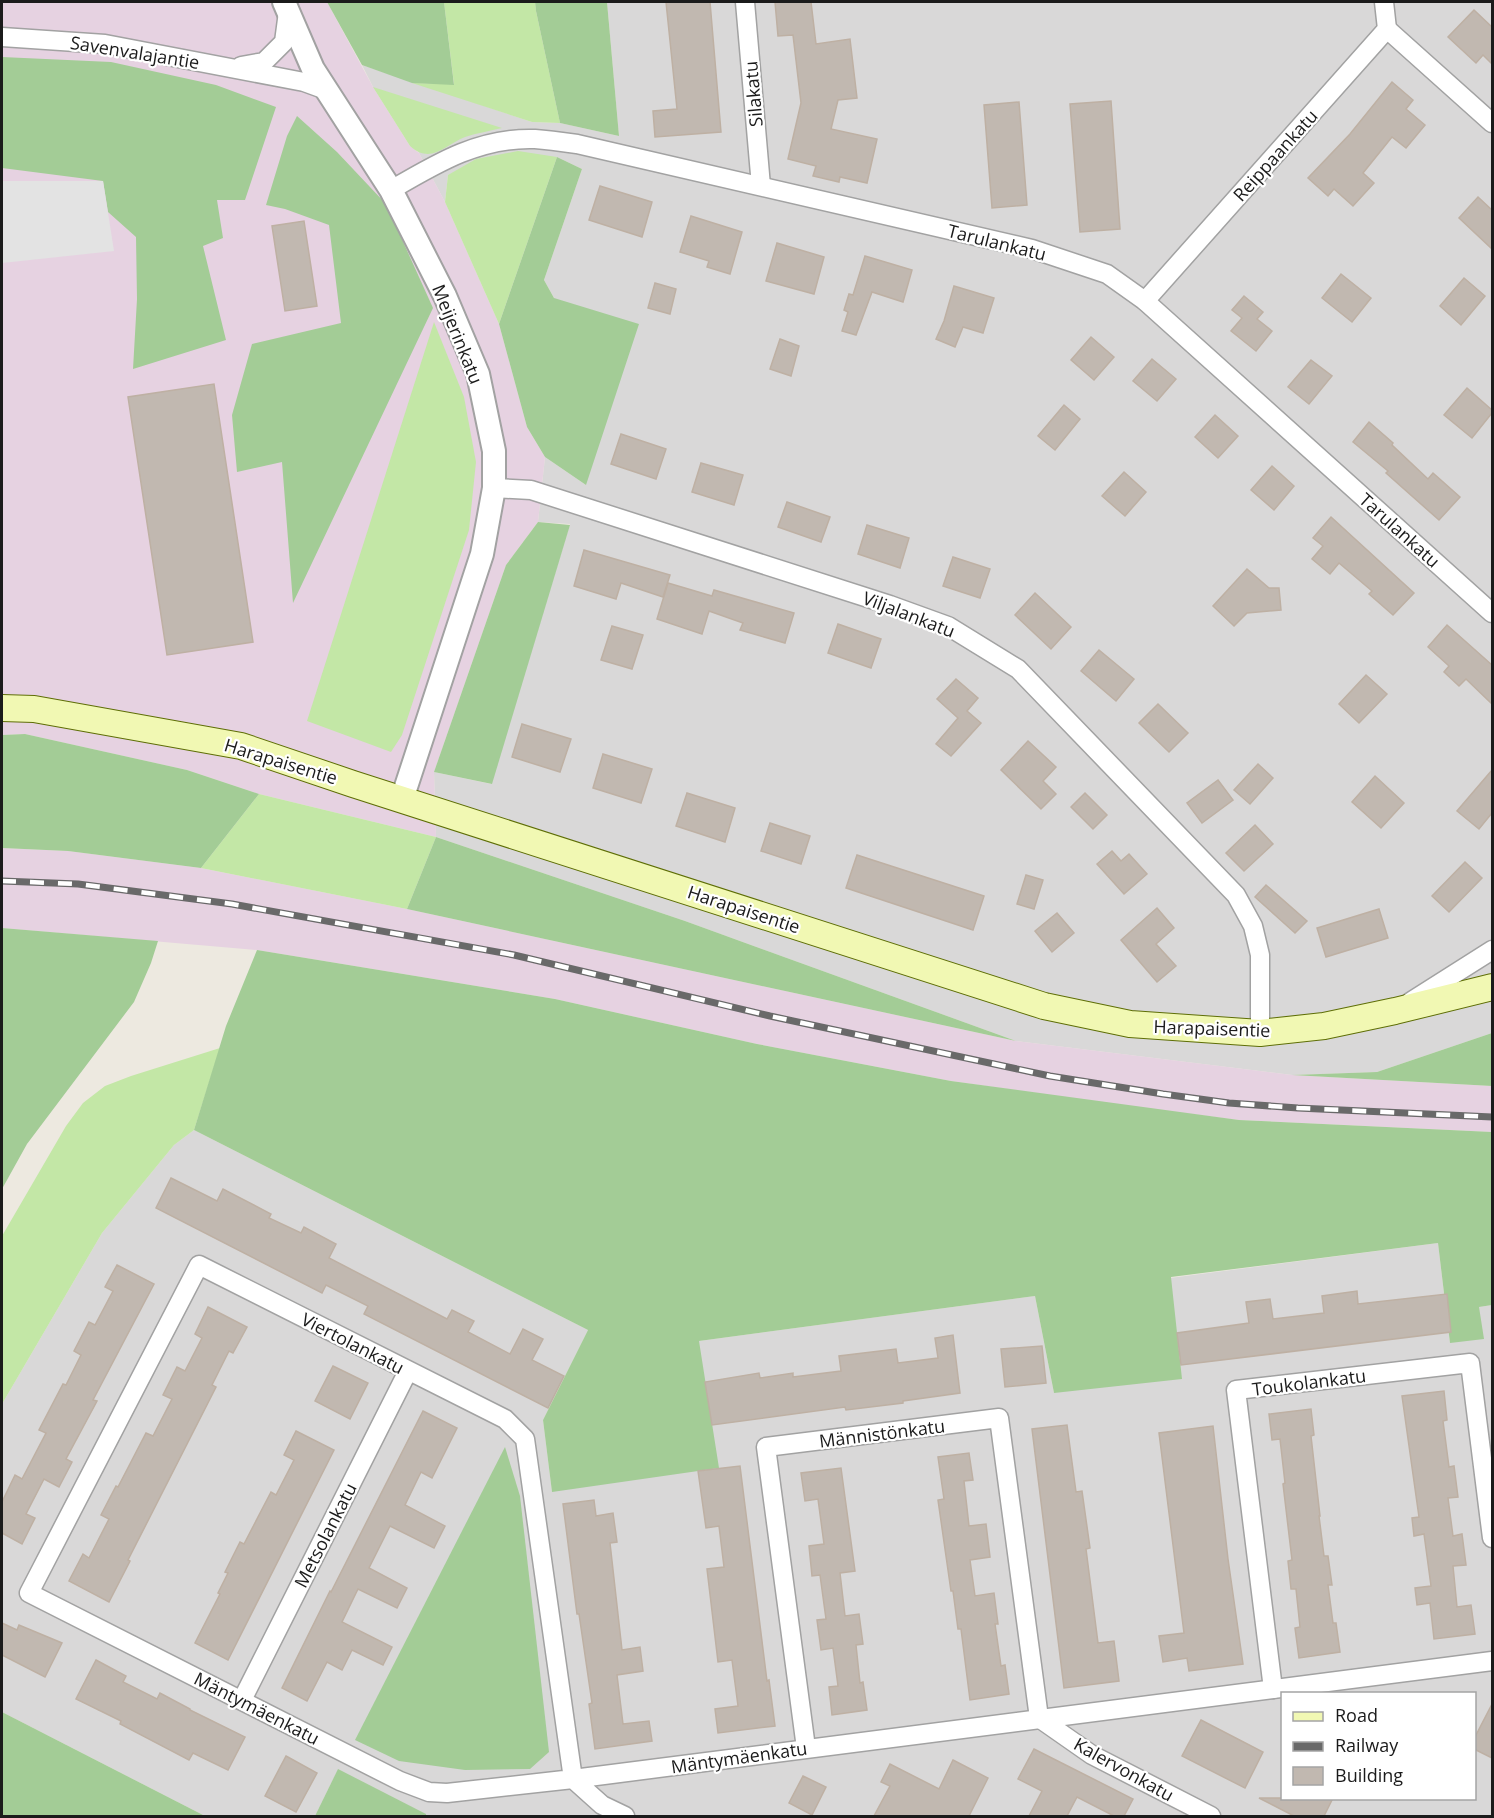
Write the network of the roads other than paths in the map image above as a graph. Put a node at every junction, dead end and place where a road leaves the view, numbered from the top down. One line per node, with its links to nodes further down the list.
1 (745, 2): 9 (street, Silakatu)
2 (1384, 2): 4 (street)
3 (286, 7): 6 (street, Savenvalajantie); 7 (street, Meijerinkatu)
4 (1387, 29): 8 (street); 11 (street, Reippaankatu)
5 (2, 37): 6 (street, Savenvalajantie)
6 (232, 68): 7 (street, Savenvalajantie)
7 (326, 90): 10 (street, Meijerinkatu)
8 (1492, 123)
9 (761, 186): 10 (street, Tarulankatu); 11 (street, Tarulankatu)
10 (391, 190): 12 (street, Meijerinkatu)
11 (1145, 301): 13 (street, Tarulankatu)
12 (494, 488): 15 (street, Meijerinkatu); 19 (street, Viljalankatu)
13 (1492, 613)
14 (2, 708): 15 (main road, Harapaisentie)
15 (402, 799): 19 (main road, Harapaisentie)
16 (1492, 950): 18 (street)
17 (1492, 987): 18 (main road, Harapaisentie)
18 (1395, 1011): 19 (main road, Harapaisentie)
19 (1260, 1033)
20 (408, 1371): 22 (street, Viertolankatu); 25 (street, Metsolankatu); 28 (street, Viertolankatu)
21 (1492, 1538): 24 (street, Toukolankatu)
22 (29, 1593): 25 (street, Mäntymäenkatu)
23 (1492, 1661): 24 (street, Mäntymäenkatu)
24 (1273, 1689): 26 (street, Mäntymäenkatu)
25 (242, 1700): 28 (street, Mäntymäenkatu)
26 (1039, 1718): 27 (street, Mäntymäenkatu); 27 (street, Männistönkatu); 30 (street, Kalervonkatu)
27 (806, 1748): 28 (street, Mäntymäenkatu)
28 (573, 1779): 29 (street)
29 (625, 1816)
30 (1211, 1816)

